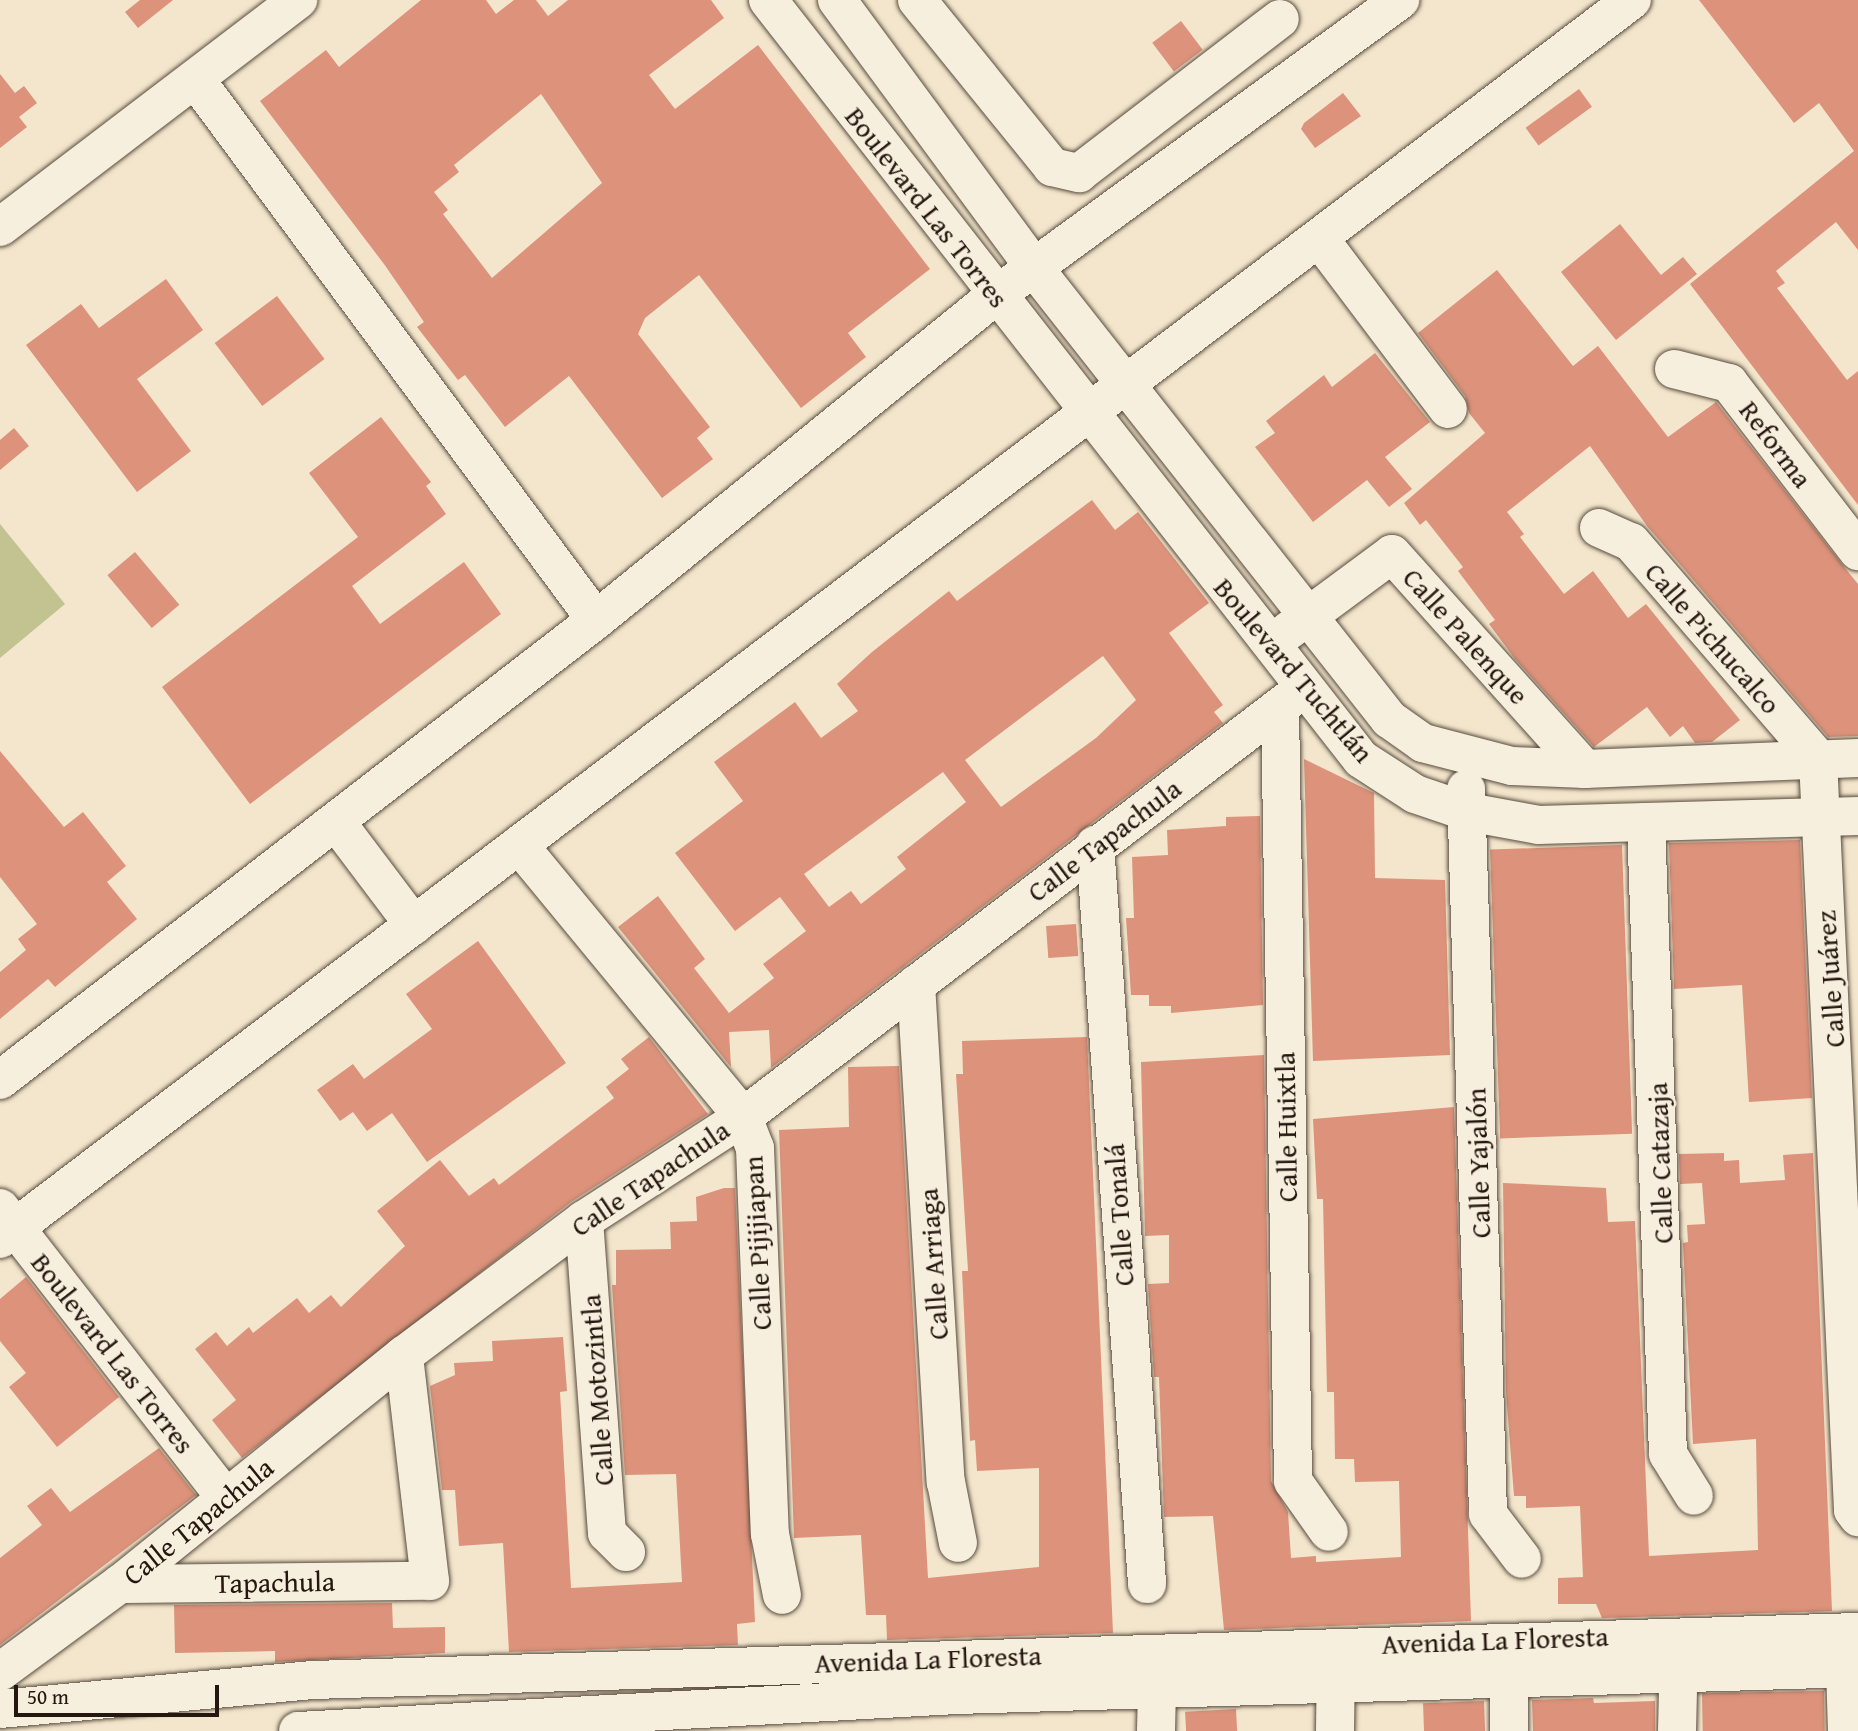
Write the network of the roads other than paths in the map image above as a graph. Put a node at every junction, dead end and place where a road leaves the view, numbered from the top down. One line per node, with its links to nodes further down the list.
1 (298, 0): 9 (street)
2 (768, 0): 13 (street, Boulevard Las Torres)
3 (837, 0): 12 (street, Boulevard Las Torres)
4 (917, 0): 7 (street)
5 (1400, 0): 8 (street)
6 (1632, 0): 11 (street)
7 (1273, 9): 8 (street)
8 (1313, 64): 12 (street)
9 (196, 80): 10 (street); 21 (street)
10 (0, 227)
11 (1319, 238): 15 (street); 16 (street)
12 (1035, 269): 13 (street); 15 (street, Boulevard Las Torres)
13 (995, 296): 17 (street, Boulevard Las Torres); 21 (street)
14 (1674, 369): 19 (street, Reforma)
15 (1126, 384): 17 (street); 20 (street, Boulevard Tuchtlán)
16 (1448, 409)
17 (1088, 413): 22 (street, Boulevard Tuchtlán); 33 (street)
18 (1599, 528): 26 (street, Calle Pichucalco)
19 (1858, 551)
20 (1307, 617): 22 (street, Calle Palenque); 24 (street, Boulevard Tuchtlán); 27 (street, Calle Palenque)
21 (596, 620): 32 (street)
22 (1269, 645): 23 (street, Boulevard Tuchtlán)
23 (1292, 699): 28 (street, Boulevard Tuchtlán); 34 (street, Calle Tapachula); 45 (street, Calle Huixtla)
24 (1464, 755): 27 (street, Boulevard Tuchtlán); 28 (street, Calle Yajalón)
25 (1858, 758): 26 (street, Boulevard Tuchtlán)
26 (1818, 759): 27 (street, Boulevard Tuchtlán); 30 (street, Calle Juárez)
27 (1585, 769)
28 (1468, 813): 31 (street, Boulevard Tuchtlán); 48 (street, Calle Yajalón)
29 (1858, 816): 30 (street, Boulevard Tuchtlán)
30 (1820, 817): 31 (street, Boulevard Tuchtlán); 44 (street, Calle Juárez)
31 (1646, 822): 42 (street, Calle Catazaja)
32 (337, 824): 35 (street); 37 (street)
33 (519, 845): 35 (street); 38 (street, Calle Pijijiapan)
34 (1095, 845): 36 (street, Calle Tapachula); 50 (street, Calle Tonalá)
35 (414, 925): 40 (street)
36 (916, 984): 38 (street, Calle Tapachula); 46 (street, Calle Arriaga)
37 (0, 1080)
38 (743, 1117): 39 (street, Calle Tapachula); 51 (street, Calle Pijijiapan)
39 (584, 1220): 41 (street, Calle Tapachula); 47 (street, Calle Motozintla)
40 (5, 1225): 43 (street, Boulevard Las Torres)
41 (404, 1355): 43 (street, Calle Tapachula); 49 (street, Tapachula)
42 (1694, 1496)
43 (226, 1498): 49 (street, Calle Tapachula)
44 (1858, 1517)
45 (1329, 1532)
46 (958, 1543)
47 (625, 1552)
48 (1522, 1559)
49 (120, 1584): 56 (street, Calle Tapachula)
50 (1147, 1584)
51 (782, 1595)
52 (1680, 1634): 53 (street, Avenida La Floresta); 55 (street, Avenida La Floresta); 57 (street)
53 (1508, 1640): 54 (street, Avenida La Floresta); 58 (street)
54 (1338, 1646): 59 (street); 61 (street, Avenida La Floresta)
55 (1854, 1650): 57 (street, Avenida La Floresta); 69 (street)
56 (0, 1672)
57 (1678, 1675): 58 (street, Avenida La Floresta); 68 (street)
58 (1510, 1680): 59 (street, Avenida La Floresta); 67 (street)
59 (1333, 1688): 60 (street, Avenida La Floresta); 66 (street)
60 (1157, 1690): 62 (street, Avenida La Floresta); 65 (street)
61 (0, 1709)
62 (506, 1725): 63 (street, Avenida La Floresta)
63 (339, 1729): 64 (street, Avenida La Floresta)
64 (298, 1731)
65 (1156, 1731)
66 (1335, 1731)
67 (1509, 1731)
68 (1677, 1731)
69 (1847, 1731)

